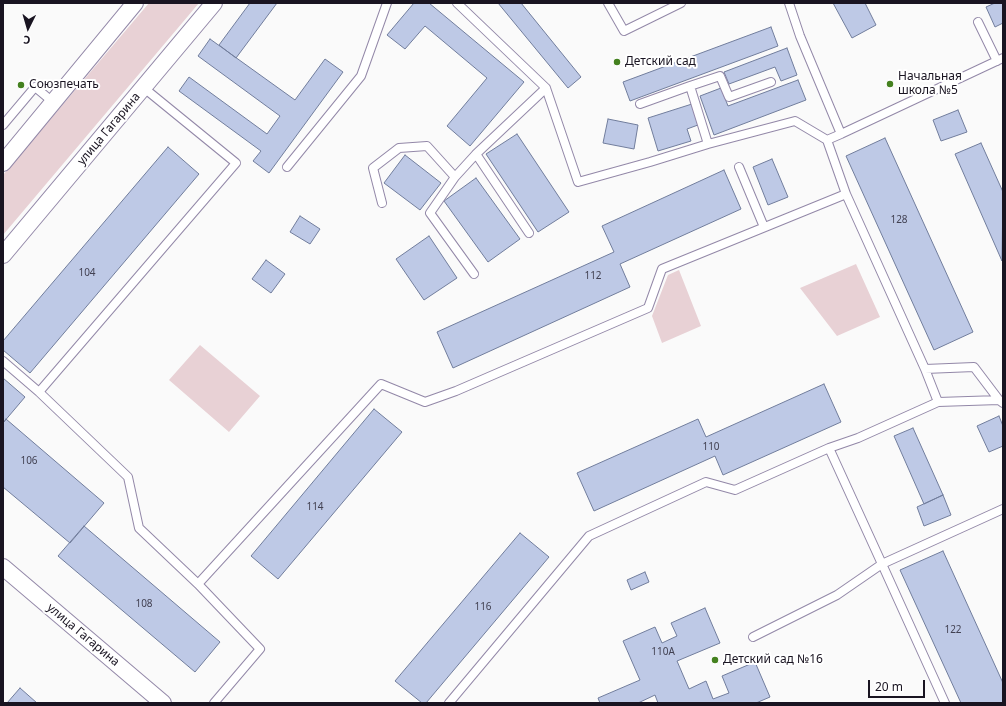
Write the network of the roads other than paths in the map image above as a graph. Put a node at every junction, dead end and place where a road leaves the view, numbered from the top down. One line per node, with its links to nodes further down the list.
1 (134, 3): 14 (street)
2 (214, 3): 12 (street, улица Гагарина)
3 (387, 3): 22 (lane)
4 (457, 3): 13 (lane)
5 (608, 3): 6 (lane)
6 (680, 3)
7 (789, 3): 17 (lane)
8 (978, 22): 9 (lane)
9 (1000, 59): 17 (lane)
10 (770, 82): 11 (lane)
11 (690, 86): 15 (lane); 19 (lane)
12 (144, 88): 29 (street, улица Гагарина); 33 (lane)
13 (546, 88): 19 (lane); 20 (lane)
14 (53, 102): 16 (lane); 21 (street)
15 (640, 104)
16 (3, 125)
17 (841, 134): 18 (lane)
18 (827, 140): 19 (lane); 25 (lane)
19 (708, 144)
20 (476, 154): 24 (lane); 28 (lane)
21 (3, 162)
22 (287, 167)
23 (739, 168): 27 (lane)
24 (455, 177): 26 (lane); 30 (lane)
25 (846, 194): 27 (lane); 32 (lane)
26 (382, 203)
27 (764, 227): 40 (lane)
28 (529, 233)
29 (3, 255)
30 (474, 274)
31 (3, 361): 33 (lane)
32 (924, 369): 34 (lane); 35 (lane)
33 (39, 392): 40 (lane)
34 (938, 402): 35 (lane); 36 (lane)
35 (1001, 402)
36 (829, 448): 38 (lane); 44 (lane)
37 (1003, 509): 38 (lane)
38 (882, 564): 41 (lane); 45 (lane)
39 (3, 568): 42 (street, улица Гагарина)
40 (198, 584): 43 (lane)
41 (753, 637)
42 (163, 703)
43 (214, 703)
44 (448, 703)
45 (945, 703)

